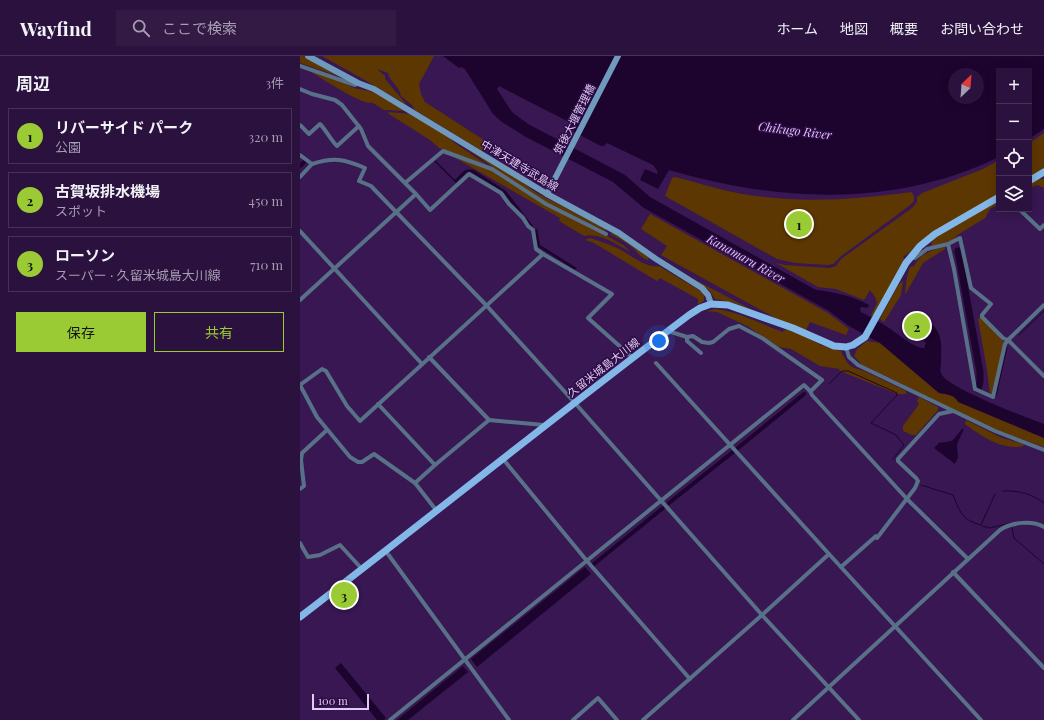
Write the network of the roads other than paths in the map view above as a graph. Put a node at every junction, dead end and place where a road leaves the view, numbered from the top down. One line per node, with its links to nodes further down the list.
1 (308, 56): 4 (main road, 中津天建寺武島線)
2 (618, 56): 14 (main road, 筑後大堰管理橋)
3 (300, 66): 4 (street)
4 (358, 83): 14 (main road, 中津天建寺武島線)
5 (300, 89): 7 (street)
6 (300, 125): 7 (street)
7 (359, 126): 13 (street)
8 (300, 155): 9 (street)
9 (312, 164): 11 (street); 17 (street)
10 (1044, 172): 12 (main road)
11 (300, 177)
12 (1032, 179)
13 (405, 183): 15 (street); 21 (street)
14 (548, 192): 27 (main road, 中津天建寺武島線)
15 (416, 194): 17 (street); 23 (street)
16 (996, 199): 24 (main road)
17 (397, 212): 25 (street); 28 (street)
18 (1022, 212): 19 (street)
19 (1044, 225)
20 (300, 230): 25 (street)
21 (606, 234)
22 (948, 244): 24 (street); 32 (street); 32 (street)
23 (543, 254): 28 (street); 36 (street)
24 (910, 257): 33 (main road)
25 (335, 268): 26 (street); 38 (street)
26 (300, 300)
27 (711, 304): 30 (main road, 久留米城島大川線); 33 (main road)
28 (486, 305): 35 (street); 42 (street)
29 (1044, 305): 32 (street)
30 (668, 330): 31 (street); 36 (main road, 久留米城島大川線)
31 (687, 336): 34 (street); 41 (street)
32 (1008, 340): 39 (street)
33 (846, 348): 44 (street)
34 (701, 353)
35 (429, 357): 38 (street); 45 (street)
36 (633, 358): 42 (main road, 久留米城島大川線)
37 (656, 363): 48 (street)
38 (422, 364): 43 (street)
39 (1044, 376)
40 (300, 385): 43 (street); 47 (street)
41 (810, 391): 48 (street); 54 (street)
42 (575, 403): 46 (main road, 久留米城島大川線); 55 (street)
43 (378, 404): 51 (street)
44 (952, 410): 49 (street); 54 (street)
45 (489, 420): 46 (street); 51 (street)
46 (544, 425): 50 (main road, 久留米城島大川線)
47 (327, 430): 52 (street); 53 (street)
48 (731, 444): 55 (street); 60 (street)
49 (1044, 450)
50 (503, 459): 56 (main road, 久留米城島大川線); 62 (street)
51 (435, 465): 52 (street)
52 (415, 483): 56 (street)
53 (300, 488)
54 (907, 499): 61 (street); 63 (street)
55 (662, 501): 62 (street); 66 (street)
56 (436, 510): 59 (main road, 久留米城島大川線)
57 (1044, 528): 61 (street)
58 (300, 543): 64 (street)
59 (385, 550): 64 (main road, 久留米城島大川線); 69 (street)
60 (829, 554): 63 (street); 66 (street)
61 (968, 559): 65 (street)
62 (587, 561): 69 (street); 71 (street)
63 (841, 567): 68 (street)
64 (362, 569): 67 (main road, 久留米城島大川線)
65 (953, 572): 68 (street); 70 (street)
66 (762, 615): 71 (street); 72 (street)
67 (300, 617)
68 (896, 626): 72 (street); 80 (street)
69 (466, 660): 73 (street); 74 (street)
70 (1044, 668)
71 (690, 679): 77 (street)
72 (829, 687): 78 (street); 79 (street)
73 (390, 720)
74 (510, 720)
75 (573, 720): 76 (street)
76 (617, 720)
77 (643, 720)
78 (793, 720)
79 (859, 720)
80 (981, 720)

